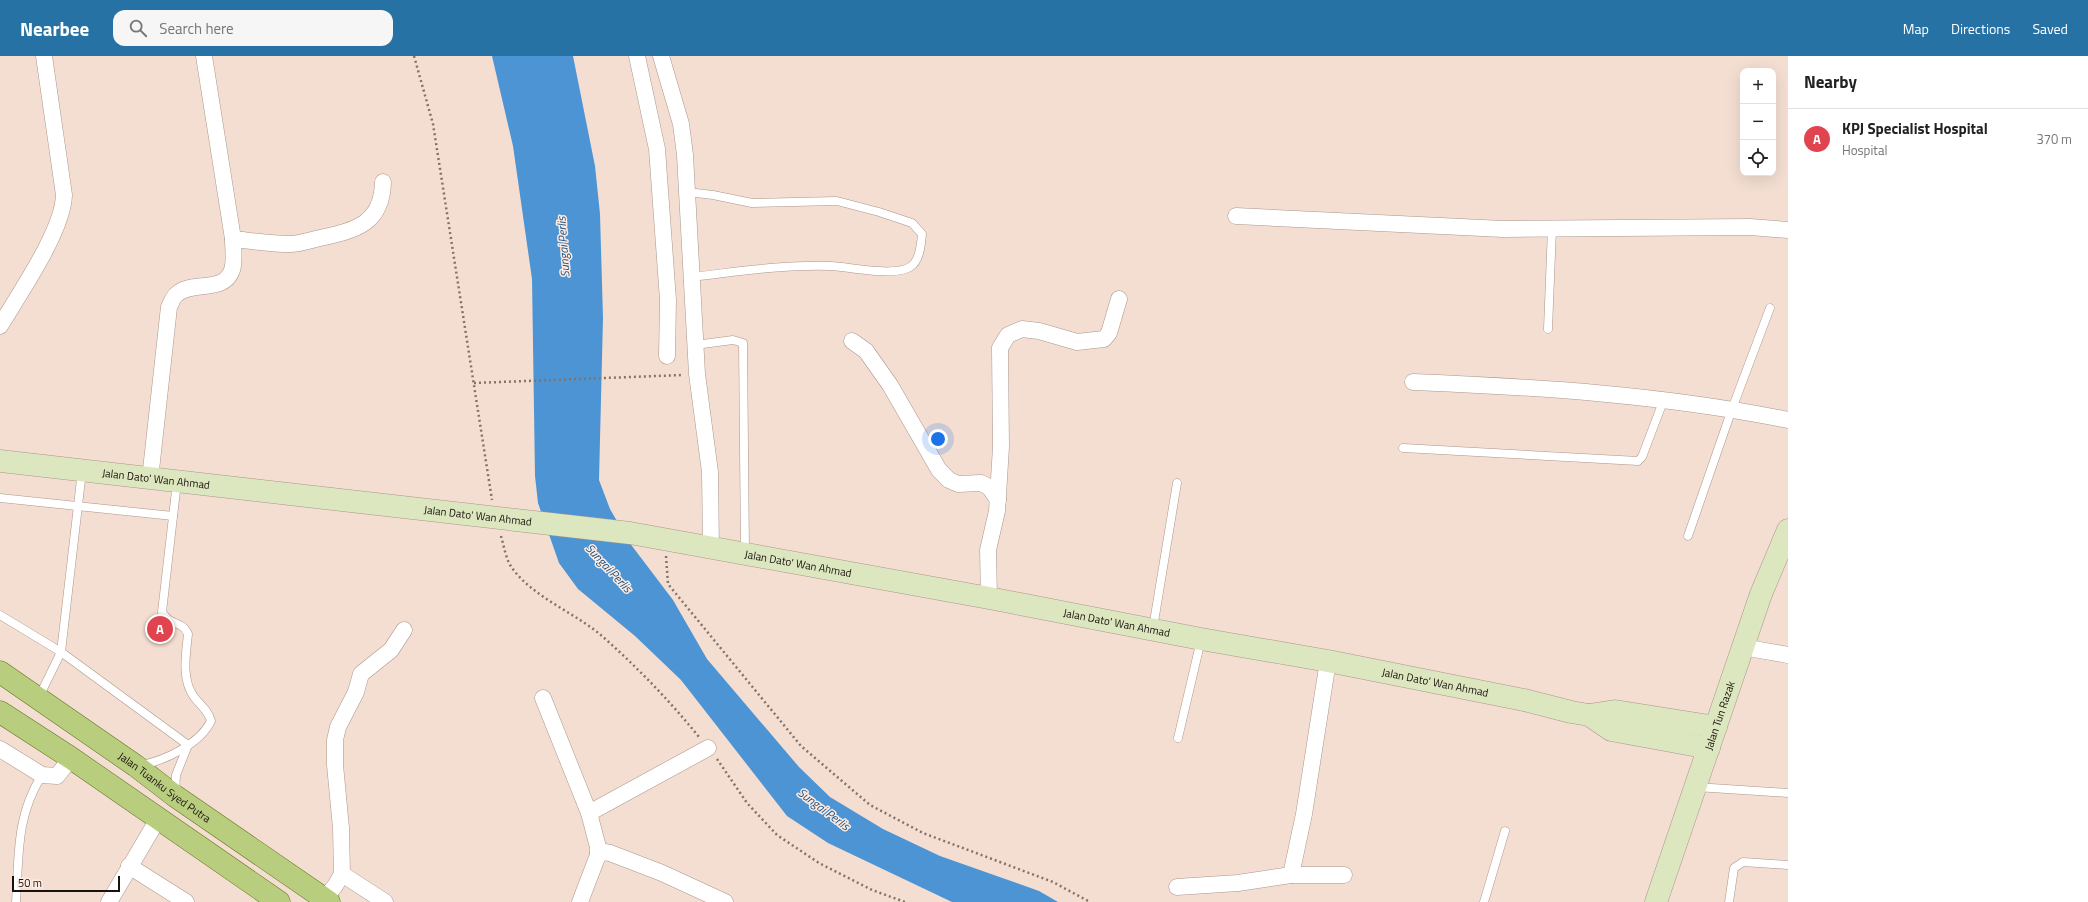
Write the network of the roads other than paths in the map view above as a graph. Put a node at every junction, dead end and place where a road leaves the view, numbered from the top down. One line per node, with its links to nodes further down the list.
1 (44, 56): 14 (street)
2 (204, 56): 10 (street)
3 (637, 56): 18 (street)
4 (661, 56): 6 (street)
5 (383, 182): 10 (street)
6 (687, 192): 11 (street); 11 (lane)
7 (1236, 216): 8 (street)
8 (1552, 228): 9 (street); 15 (lane)
9 (1788, 230)
10 (233, 239): 26 (street)
11 (691, 277): 17 (street)
12 (1119, 299): 30 (street)
13 (1770, 308): 21 (lane)
14 (0, 326)
15 (1548, 329)
16 (852, 341): 30 (street)
17 (695, 346): 35 (street); 36 (lane)
18 (667, 356)
19 (1413, 382): 20 (street)
20 (1664, 399): 21 (street); 23 (lane)
21 (1732, 409): 22 (street); 33 (lane)
22 (1788, 420)
23 (1403, 448)
24 (0, 461): 25 (main road, Jalan Dato' Wan Ahmad)
25 (82, 471): 26 (main road, Jalan Dato' Wan Ahmad); 31 (lane)
26 (150, 478): 27 (main road, Jalan Dato' Wan Ahmad)
27 (178, 481): 32 (lane); 35 (main road, Jalan Dato' Wan Ahmad)
28 (1177, 483): 39 (lane)
29 (0, 498): 31 (lane)
30 (998, 500): 37 (street)
31 (77, 507): 32 (lane); 43 (lane)
32 (173, 516): 53 (lane)
33 (1688, 536)
34 (1786, 540): 42 (main road, Jalan Tun Razak)
35 (711, 549): 36 (main road, Jalan Dato' Wan Ahmad)
36 (745, 555): 37 (main road, Jalan Dato' Wan Ahmad)
37 (990, 598): 39 (main road, Jalan Dato' Wan Ahmad)
38 (0, 615): 43 (lane)
39 (1153, 629): 41 (main road, Jalan Dato' Wan Ahmad)
40 (404, 630): 69 (street)
41 (1201, 639): 45 (main road, Jalan Dato' Wan Ahmad); 52 (lane)
42 (1743, 647): 44 (street); 51 (main road, Jalan Tun Razak)
43 (61, 652): 47 (lane); 53 (lane)
44 (1788, 655)
45 (1328, 661): 50 (main road, Jalan Dato' Wan Ahmad); 70 (street)
46 (0, 672): 47 (main road, Jalan Tuanku Syed Putra)
47 (39, 698): 58 (main road, Jalan Tuanku Syed Putra)
48 (542, 698): 63 (street)
49 (0, 712): 57 (main road)
50 (1588, 715): 51 (main road); 55 (main road)
51 (1716, 727): 55 (main road, Jalan Tun Razak)
52 (1178, 738)
53 (188, 745): 58 (lane); 62 (lane)
54 (708, 748): 63 (street)
55 (1709, 748): 60 (main road, Jalan Tun Razak)
56 (0, 750): 59 (street)
57 (70, 758): 59 (street); 64 (main road)
58 (136, 766): 62 (main road, Jalan Tuanku Syed Putra)
59 (42, 775): 74 (lane)
60 (1696, 786): 61 (lane); 82 (main road, Jalan Tun Razak)
61 (1788, 793)
62 (175, 796): 73 (main road, Jalan Tuanku Syed Putra)
63 (589, 813): 66 (street)
64 (158, 819): 68 (street); 77 (main road)
65 (1505, 831): 81 (lane)
66 (598, 855): 79 (street); 80 (street)
67 (1788, 865): 83 (lane)
68 (129, 866): 75 (street); 76 (street)
69 (342, 874): 73 (street); 78 (street)
70 (1291, 875): 71 (street); 72 (street)
71 (1344, 875)
72 (1177, 887)
73 (327, 900)
74 (16, 902)
75 (109, 902)
76 (186, 902)
77 (279, 902)
78 (385, 902)
79 (580, 902)
80 (725, 902)
81 (1484, 902)
82 (1656, 902)
83 (1729, 902)

